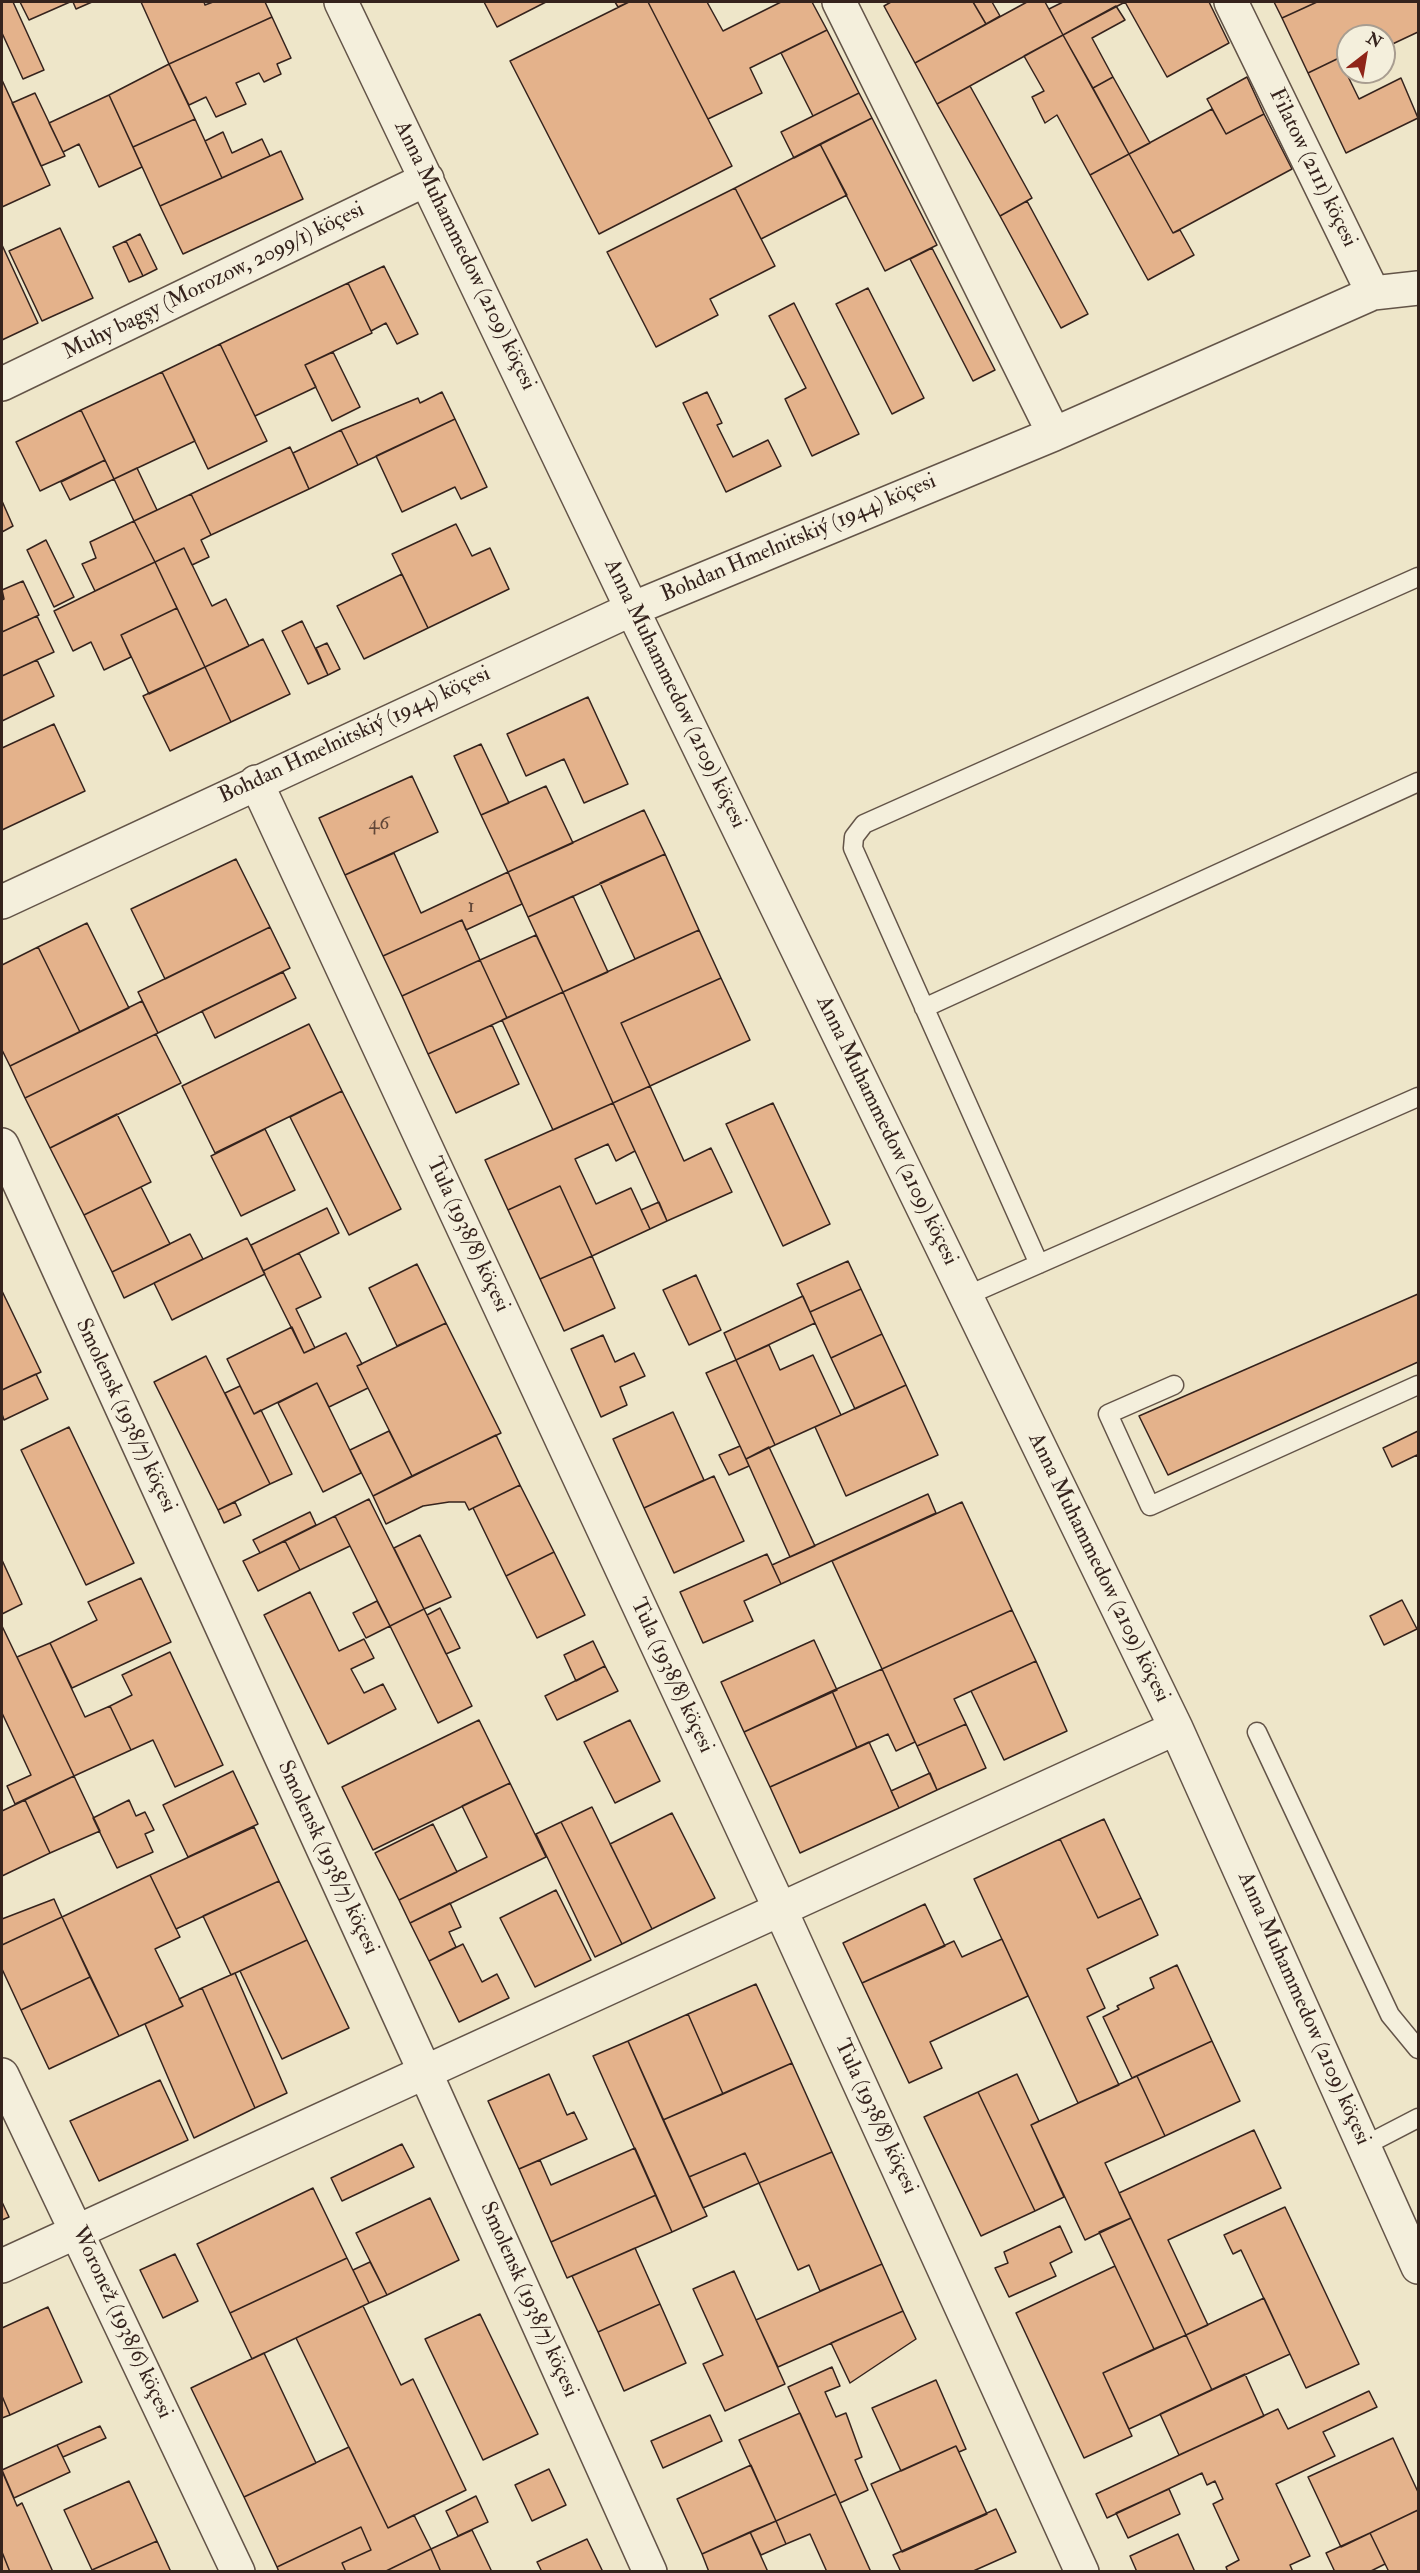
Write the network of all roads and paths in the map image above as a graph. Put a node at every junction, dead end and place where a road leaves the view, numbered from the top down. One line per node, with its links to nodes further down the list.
1 (341, 2): 4 (street, Anna Muhammedow (2109) köçesi)
2 (839, 2): 8 (street)
3 (1231, 2): 6 (street, Filatow (2111) köçesi)
4 (428, 179): 7 (street, Muhy bagşy (Morozow, 2099/1) köçesi); 10 (street, Anna Muhammedow (2109) köçesi)
5 (1419, 288): 6 (street)
6 (1373, 293): 8 (street, Bohdan Hmelnitskiý (1944) köçesi)
7 (2, 384)
8 (1054, 434): 10 (street, Bohdan Hmelnitskiý (1944) köçesi)
9 (1419, 577): 14 (lane)
10 (632, 609): 11 (street, Bohdan Hmelnitskiý (1944) köçesi); 18 (street, Anna Muhammedow (2109) köçesi)
11 (256, 782): 13 (street, Bohdan Hmelnitskiý (1944) köçesi); 23 (street, Tula (1938/8) köçesi)
12 (1419, 782): 14 (lane)
13 (2, 902)
14 (924, 1008): 17 (lane)
15 (1419, 1097): 17 (lane)
16 (2, 1145): 25 (street, Smolensk (1938/7) köçesi)
17 (1039, 1264): 18 (lane)
18 (966, 1296): 21 (street, Anna Muhammedow (2109) köçesi)
19 (1174, 1385): 20 (lane)
20 (1419, 1385)
21 (1176, 1728): 23 (street); 28 (street, Anna Muhammedow (2109) köçesi)
22 (1257, 1732): 24 (lane)
23 (780, 1909): 25 (street); 34 (street, Tula (1938/8) köçesi)
24 (1419, 2049)
25 (425, 2072): 29 (street); 33 (street, Smolensk (1938/7) köçesi)
26 (2, 2075): 29 (street, Woronež (1938/6) köçesi)
27 (1419, 2118): 28 (lane)
28 (1364, 2146): 31 (street, Anna Muhammedow (2109) köçesi)
29 (77, 2230): 30 (street); 32 (street, Woronež (1938/6) köçesi)
30 (2, 2266)
31 (1419, 2266)
32 (238, 2571)
33 (650, 2571)
34 (1082, 2571)

